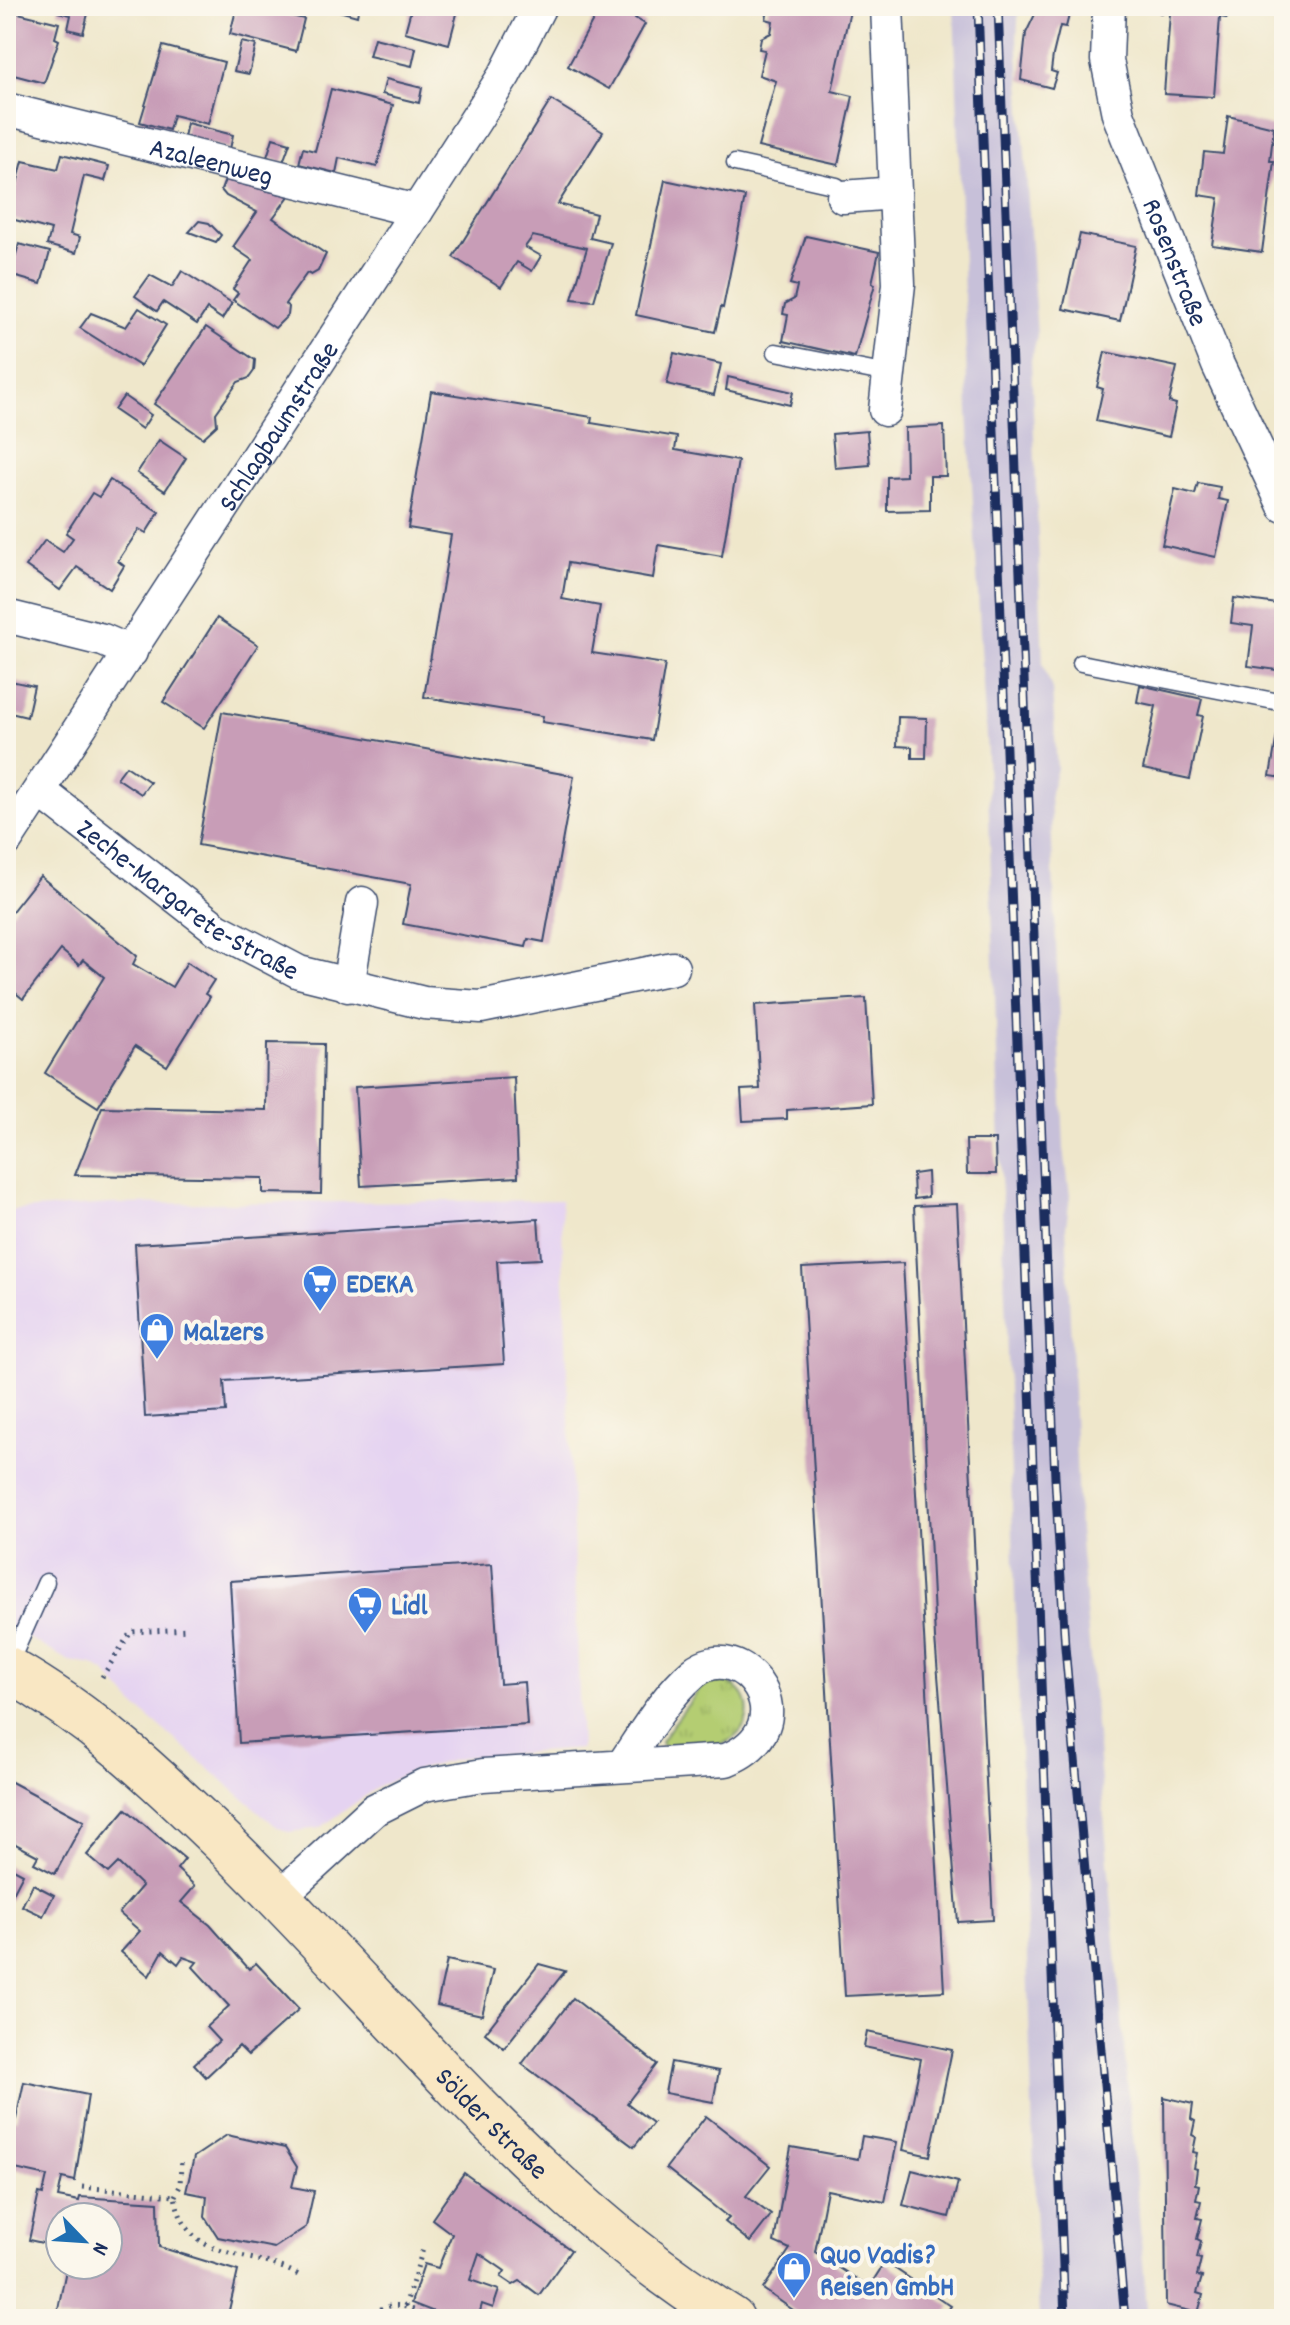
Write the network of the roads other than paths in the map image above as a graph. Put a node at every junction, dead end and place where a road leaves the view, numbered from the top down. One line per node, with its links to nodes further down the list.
1 (540, 6): 8 (street, Schlagbaumstraße)
2 (887, 6): 6 (street)
3 (1109, 6): 12 (street, Rosenstraße)
4 (6, 109): 8 (street, Azaleenweg)
5 (735, 163): 7 (lane)
6 (895, 193): 7 (street); 10 (street)
7 (843, 197)
8 (417, 211): 14 (street, Schlagbaumstraße)
9 (776, 352): 10 (lane)
10 (888, 374): 11 (street)
11 (885, 410)
12 (1284, 506)
13 (6, 616): 14 (street)
14 (131, 652): 17 (street, Schlagbaumstraße)
15 (1081, 663): 16 (lane)
16 (1284, 703)
17 (40, 791): 18 (street, Schlagbaumstraße); 21 (street, Zeche-Margarete-Straße)
18 (6, 841)
19 (362, 903): 21 (street)
20 (673, 968): 21 (street, Zeche-Margarete-Straße)
21 (348, 986)
22 (46, 1582): 23 (lane)
23 (7, 1668): 25 (main road, Sölder Straße)
24 (622, 1766): 25 (street)
25 (279, 1897): 26 (main road, Sölder Straße)
26 (732, 2319)

